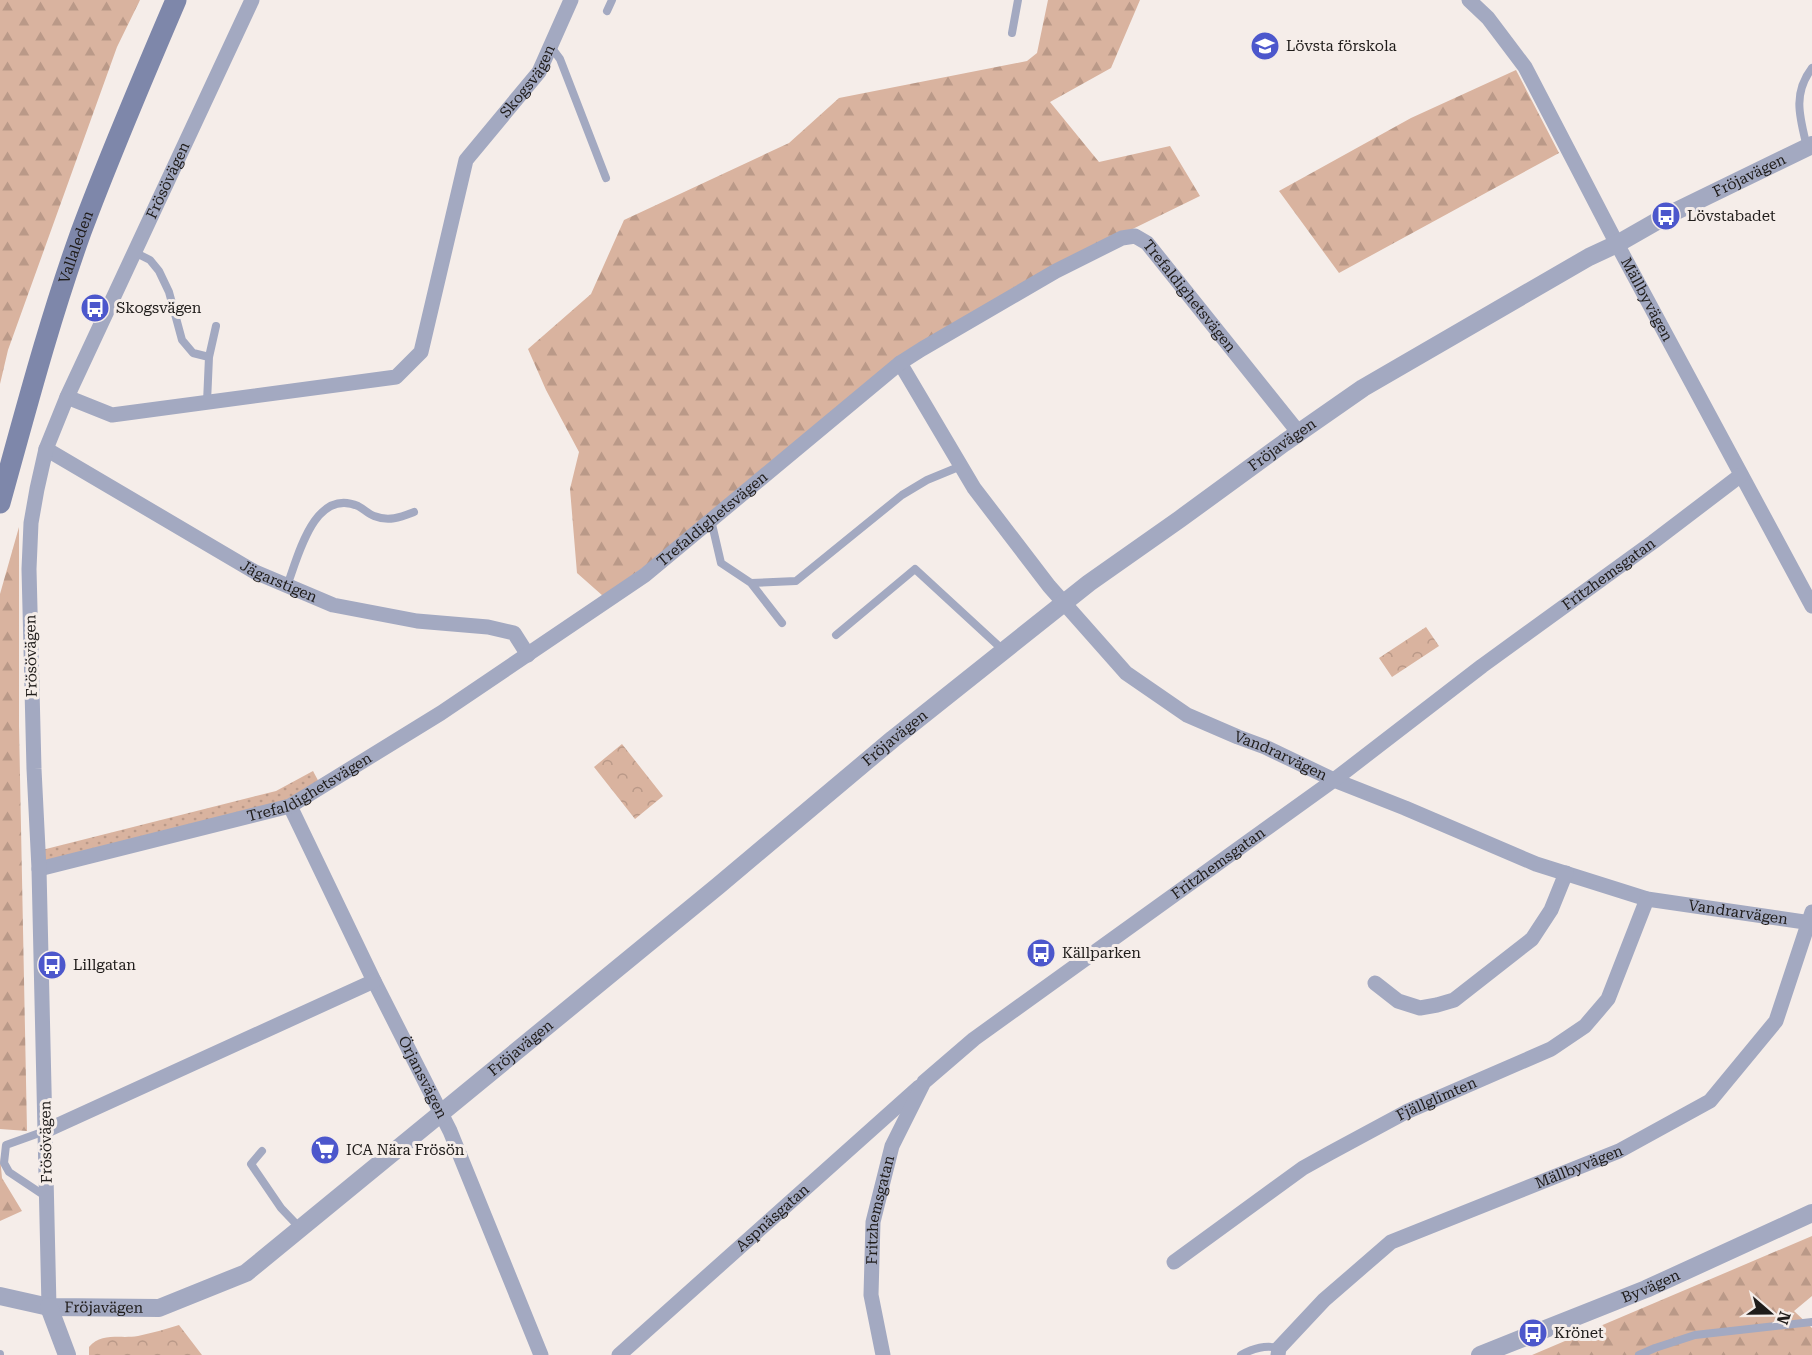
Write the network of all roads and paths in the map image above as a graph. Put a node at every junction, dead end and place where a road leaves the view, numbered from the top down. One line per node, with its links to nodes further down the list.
1 (176, 0): 24 (main road, Vallaleden)
2 (252, 0): 14 (street, Frösövägen)
3 (572, 0): 9 (street, Skogsvägen)
4 (612, 0): 7 (lane)
5 (1018, 0): 8 (lane)
6 (1469, 0): 13 (street, Mällbyvägen)
7 (607, 10)
8 (1011, 33)
9 (551, 47): 12 (lane); 19 (street, Skogsvägen)
10 (1812, 68): 11 (lane)
11 (1810, 146): 13 (street, Fröjavägen)
12 (606, 178)
13 (1617, 244): 20 (street, Fröjavägen); 23 (street, Mällbyvägen)
14 (134, 252): 16 (lane); 18 (street, Frösövägen)
15 (216, 326): 16 (lane)
16 (209, 357): 19 (lane)
17 (900, 363): 20 (street, Trefaldighetsvägen); 22 (street, Vandrarvägen); 26 (street, Trefaldighetsvägen)
18 (66, 397): 19 (street, Skogsvägen); 21 (street, Frösövägen)
19 (207, 402)
20 (1299, 433): 29 (street, Fröjavägen)
21 (46, 449): 28 (street, Jägarstigen); 37 (street, Frösövägen)
22 (961, 466): 27 (lane); 29 (street, Vandrarvägen)
23 (1741, 475): 30 (street, Mällbyvägen); 35 (street, Fritzhemsgatan)
24 (0, 503)
25 (414, 512): 28 (lane)
26 (711, 520): 27 (lane); 34 (street, Trefaldighetsvägen)
27 (751, 584): 31 (lane)
28 (287, 586): 34 (street, Jägarstigen)
29 (1064, 603): 33 (street, Fröjavägen); 35 (street, Vandrarvägen)
30 (1812, 606)
31 (782, 623)
32 (836, 635): 33 (lane)
33 (1003, 650): 44 (street, Fröjavägen)
34 (528, 655): 36 (street, Trefaldighetsvägen)
35 (1334, 780): 38 (street, Vandrarvägen); 43 (street, Fritzhemsgatan)
36 (290, 806): 37 (street, Trefaldighetsvägen); 41 (street, Örjansvägen)
37 (39, 869): 45 (street, Frösövägen)
38 (1566, 873): 39 (street, Vandrarvägen); 42 (street)
39 (1647, 898): 40 (street, Vandrarvägen); 50 (street, Fjällglimten)
40 (1811, 919): 54 (street, Mällbyvägen)
41 (374, 981): 44 (street, Örjansvägen); 45 (street)
42 (1375, 983)
43 (924, 1082): 58 (street, Aspnäsgatan); 59 (street, Fritzhemsgatan)
44 (440, 1113): 49 (street, Fröjavägen); 57 (street, Örjansvägen)
45 (45, 1131): 47 (street, Frösövägen); 47 (lane)
46 (262, 1151): 49 (lane)
47 (47, 1196): 52 (street, Frösövägen)
48 (1812, 1213): 55 (street, Byvägen)
49 (300, 1228): 52 (street, Fröjavägen)
50 (1174, 1262)
51 (0, 1296): 52 (street, Fröjavägen)
52 (49, 1307): 56 (street, Frösövägen)
53 (1812, 1323): 61 (lane)
54 (1279, 1351): 60 (lane)
55 (1480, 1354)
56 (67, 1355)
57 (541, 1355)
58 (619, 1355)
59 (883, 1355)
60 (1241, 1355)
61 (1639, 1355)

